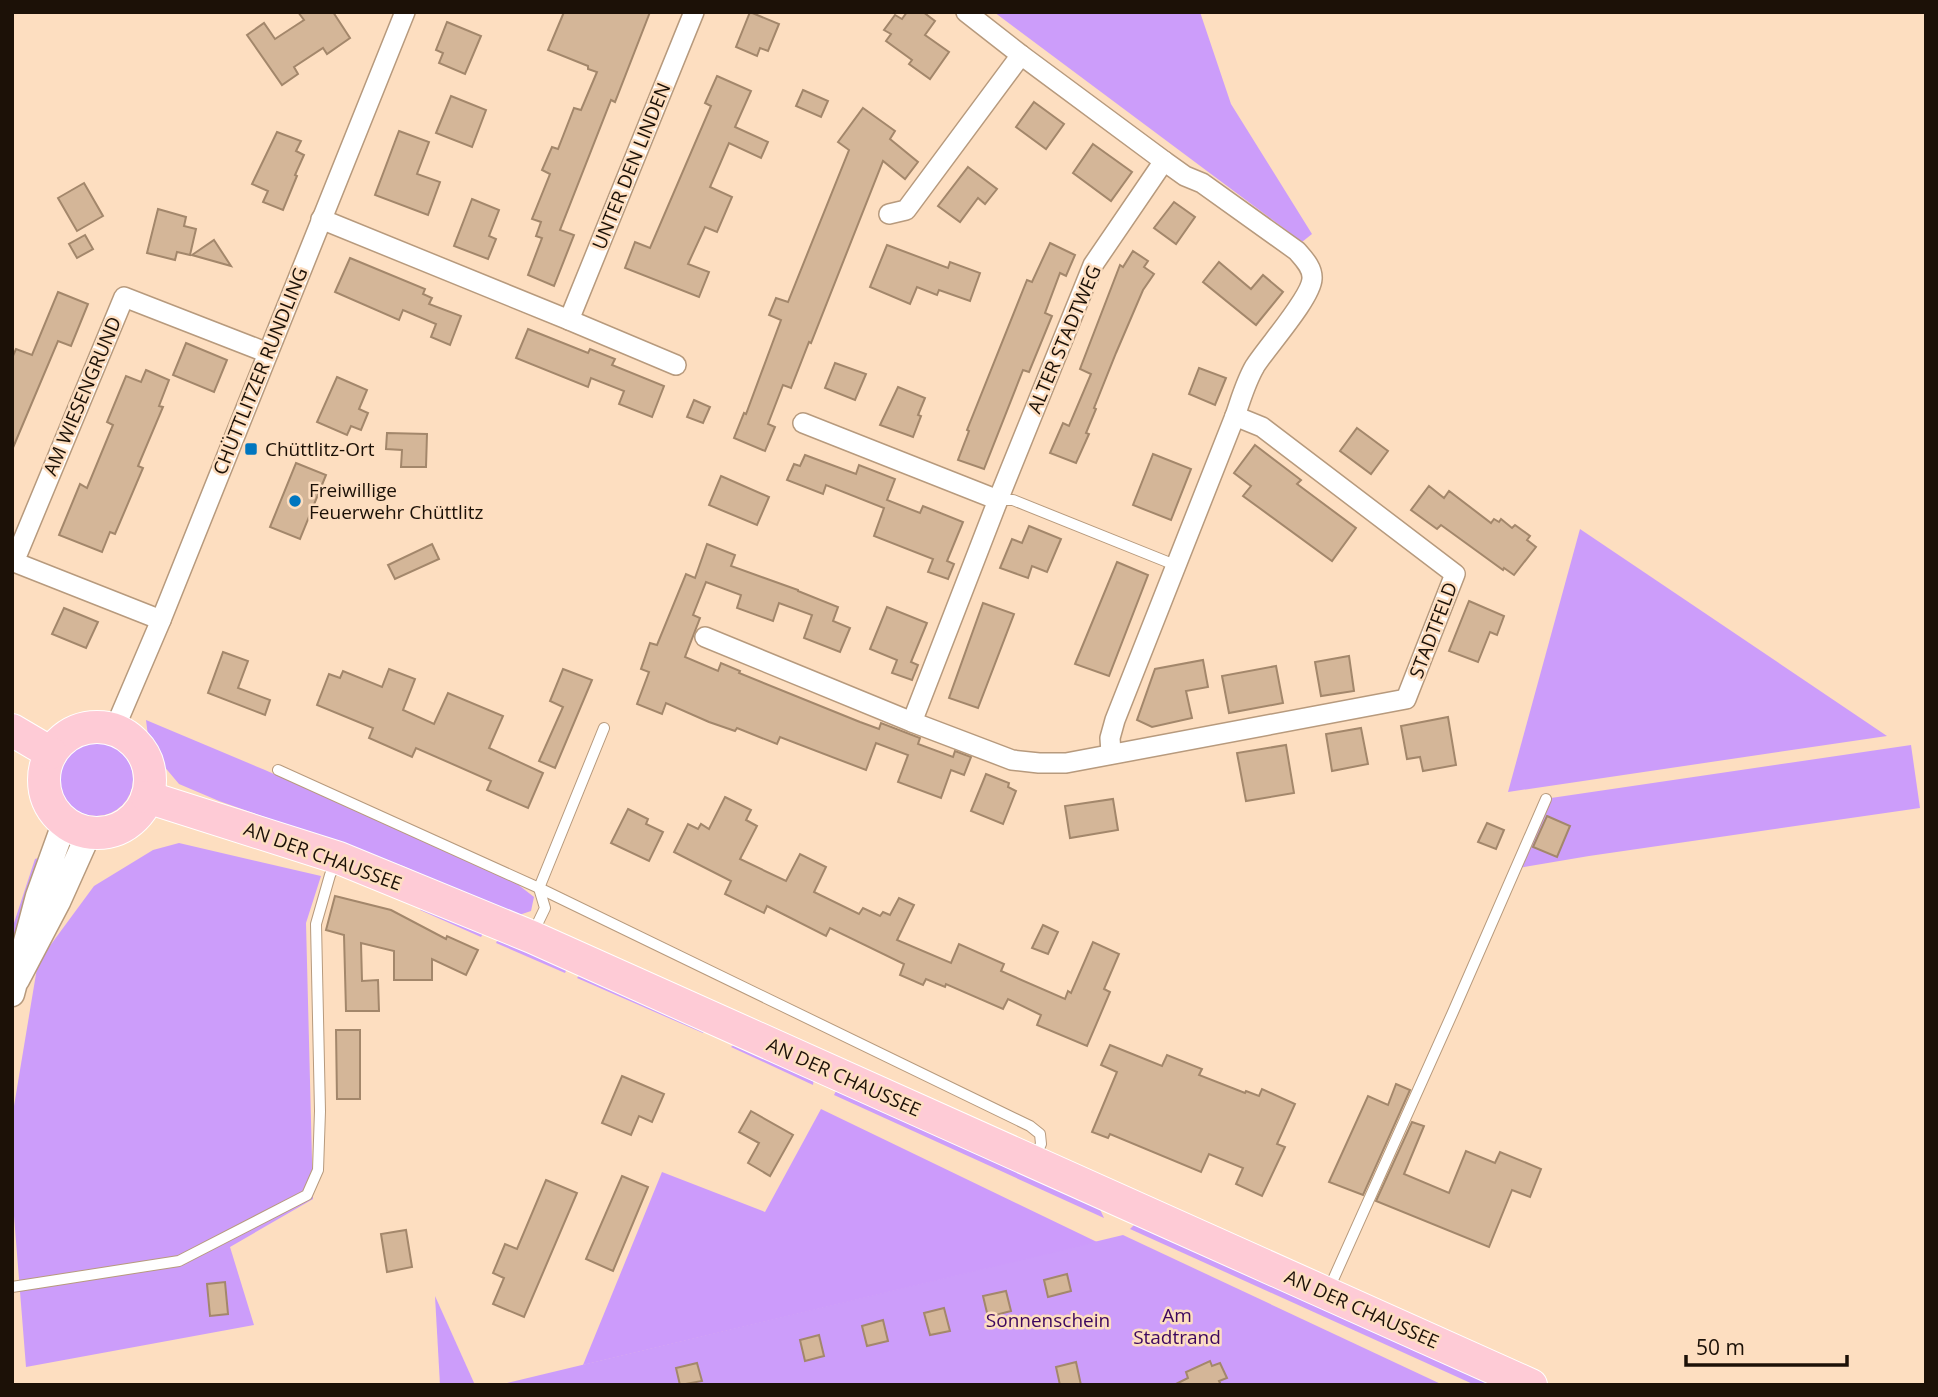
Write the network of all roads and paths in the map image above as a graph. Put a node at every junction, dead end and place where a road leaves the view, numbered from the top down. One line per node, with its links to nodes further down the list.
1 (405, 12): 7 (street, CHÜTTLITZER RUNDLING)
2 (694, 12): 8 (street, UNTER DEN LINDEN)
3 (967, 12): 4 (street)
4 (1021, 55): 5 (street); 6 (street)
5 (1164, 161): 11 (street); 13 (street, ALTER STADTWEG)
6 (890, 214)
7 (321, 219): 8 (street); 9 (street, CHÜTTLITZER RUNDLING)
8 (569, 320): 10 (street)
9 (268, 353): 14 (street, AM WIESENGRUND); 16 (street, CHÜTTLITZER RUNDLING)
10 (676, 365)
11 (1235, 416): 15 (street); 23 (street, STADTFELD)
12 (803, 423): 13 (street)
13 (998, 500): 15 (lane); 18 (street, ALTER STADTWEG)
14 (13, 561): 16 (street, AM WIESENGRUND)
15 (1175, 565): 23 (street)
16 (160, 620): 21 (street, CHÜTTLITZER RUNDLING)
17 (705, 637): 18 (street)
18 (912, 722): 23 (street, STADTFELD)
19 (604, 728): 29 (lane)
20 (12, 730): 22 (main road)
21 (114, 730): 22 (main road); 25 (main road)
22 (51, 753): 27 (main road)
23 (1111, 753)
24 (278, 769): 29 (lane)
25 (147, 797): 27 (main road); 28 (main road, AN DER CHAUSSEE)
26 (1546, 799): 34 (lane)
27 (76, 829): 31 (street)
28 (339, 858): 30 (main road, AN DER CHAUSSEE); 33 (lane)
29 (539, 888): 30 (lane); 32 (lane)
30 (532, 937): 32 (main road, AN DER CHAUSSEE)
31 (15, 987)
32 (1033, 1162): 34 (main road, AN DER CHAUSSEE)
33 (12, 1287)
34 (1327, 1294): 35 (main road, AN DER CHAUSSEE)
35 (1531, 1385)

